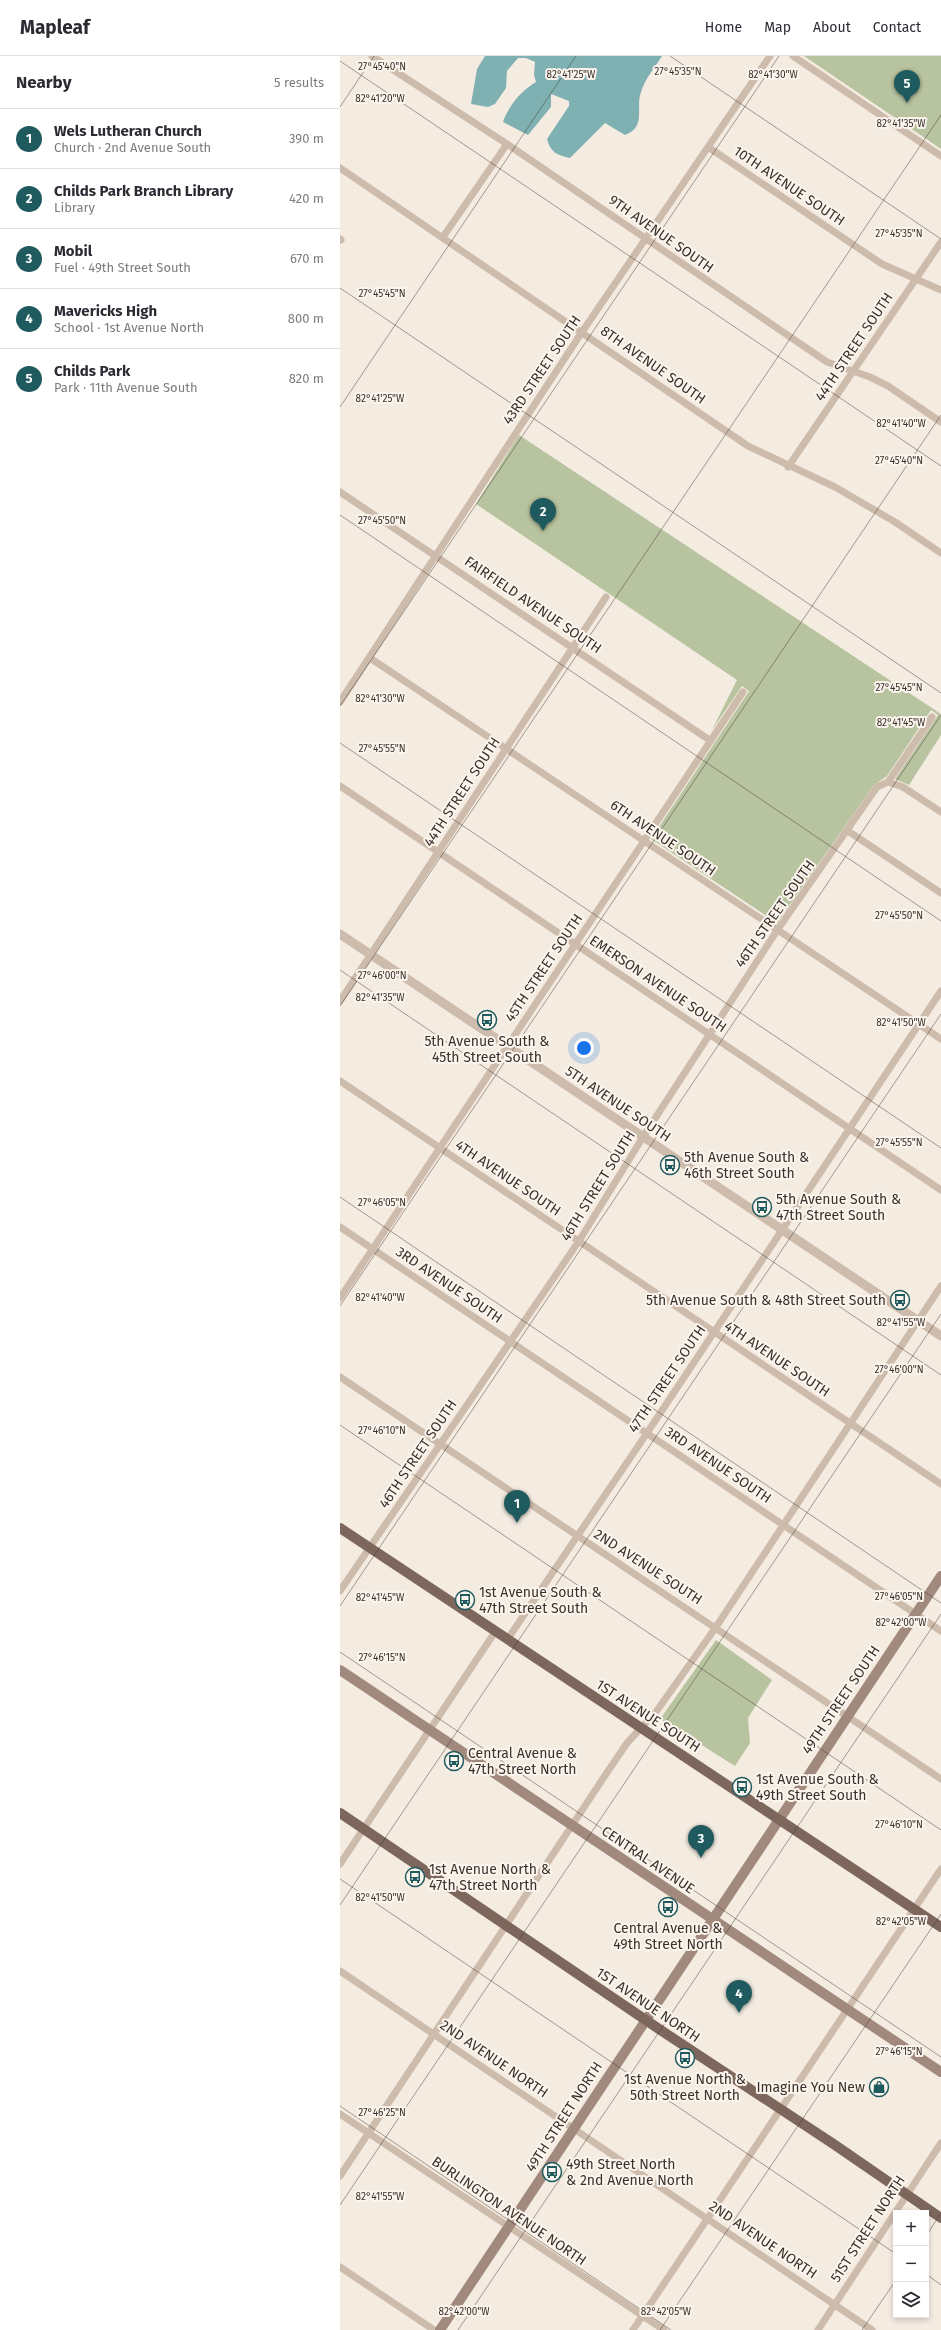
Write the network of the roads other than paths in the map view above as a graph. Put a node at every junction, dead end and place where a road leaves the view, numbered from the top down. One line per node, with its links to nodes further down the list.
1 (770, 56): 5 (street, 43RD STREET SOUTH)
2 (793, 56): 6 (street)
3 (376, 57): 4 (street, 9TH AVENUE SOUTH)
4 (507, 144): 8 (street); 9 (street, 9TH AVENUE SOUTH)
5 (708, 147): 9 (street, 43RD STREET SOUTH); 11 (street, 10TH AVENUE SOUTH)
6 (941, 156)
7 (340, 168): 8 (street, 8TH AVENUE SOUTH)
8 (443, 237): 13 (street, 8TH AVENUE SOUTH)
9 (646, 238): 13 (street, 43RD STREET SOUTH); 14 (street, 9TH AVENUE SOUTH)
10 (941, 242): 11 (street, 44TH STREET SOUTH)
11 (916, 279): 12 (street, 10TH AVENUE SOUTH); 14 (street, 44TH STREET SOUTH)
12 (941, 290)
13 (582, 332): 16 (street, 8TH AVENUE SOUTH); 19 (street, 43RD STREET SOUTH)
14 (852, 373): 15 (street, 9TH AVENUE SOUTH); 16 (street, 44TH STREET SOUTH)
15 (941, 422)
16 (788, 467): 18 (street, 8TH AVENUE SOUTH)
17 (340, 492): 19 (street, FAIRFIELD AVENUE SOUTH)
18 (941, 553)
19 (436, 556): 21 (street, FAIRFIELD AVENUE SOUTH); 22 (street, 43RD STREET SOUTH)
20 (606, 598): 21 (street, 44TH STREET SOUTH)
21 (572, 648): 26 (street, FAIRFIELD AVENUE SOUTH); 27 (street, 44TH STREET SOUTH)
22 (370, 658): 24 (street, 43RD STREET SOUTH); 27 (street, 6TH AVENUE SOUTH)
23 (743, 692): 26 (street, 45TH STREET SOUTH)
24 (340, 702)
25 (932, 717): 28 (street, 46TH STREET SOUTH)
26 (711, 741): 32 (street, 45TH STREET SOUTH)
27 (506, 749): 32 (street, 6TH AVENUE SOUTH); 33 (street, 44TH STREET SOUTH)
28 (888, 782): 30 (street); 31 (street, 46TH STREET SOUTH)
29 (340, 786): 33 (street, EMERSON AVENUE SOUTH)
30 (941, 812)
31 (848, 831): 34 (street); 35 (street, 46TH STREET SOUTH)
32 (644, 841): 35 (street, 6TH AVENUE SOUTH); 37 (street, 45TH STREET SOUTH)
33 (438, 852): 37 (street, EMERSON AVENUE SOUTH); 38 (street, 44TH STREET SOUTH)
34 (941, 893)
35 (778, 929): 41 (street, 6TH AVENUE SOUTH); 42 (street, 46TH STREET SOUTH)
36 (340, 934): 38 (street, 5TH AVENUE SOUTH)
37 (575, 944): 42 (street, EMERSON AVENUE SOUTH); 44 (street, 45TH STREET SOUTH)
38 (370, 954): 40 (street, 44TH STREET SOUTH); 44 (street, 5TH AVENUE SOUTH)
39 (941, 991): 41 (street, 47TH STREET SOUTH)
40 (340, 1001)
41 (919, 1024): 43 (street, 6TH AVENUE SOUTH); 46 (street, 47TH STREET SOUTH)
42 (710, 1034): 46 (street, EMERSON AVENUE SOUTH); 47 (street, 46TH STREET SOUTH)
43 (941, 1039)
44 (507, 1046): 47 (street, 5TH AVENUE SOUTH); 48 (street, 45TH STREET SOUTH)
45 (340, 1081): 48 (street, 4TH AVENUE SOUTH)
46 (850, 1128): 49 (street, EMERSON AVENUE SOUTH); 51 (street, 47TH STREET SOUTH)
47 (643, 1137): 51 (street, 5TH AVENUE SOUTH); 52 (street, 46TH STREET SOUTH)
48 (440, 1148): 52 (street, 4TH AVENUE SOUTH); 53 (street, 45TH STREET SOUTH)
49 (941, 1190)
50 (340, 1228): 53 (street, 3RD AVENUE SOUTH)
51 (782, 1230): 56 (street, 5TH AVENUE SOUTH); 57 (street, 47TH STREET SOUTH)
52 (579, 1241): 57 (street, 4TH AVENUE SOUTH); 59 (street, 46TH STREET SOUTH)
53 (372, 1249): 55 (street, 45TH STREET SOUTH); 59 (street, 3RD AVENUE SOUTH)
54 (941, 1286): 56 (street)
55 (340, 1298)
56 (918, 1321): 58 (street, 5TH AVENUE SOUTH); 61 (street)
57 (714, 1332): 61 (street, 4TH AVENUE SOUTH); 62 (street, 47TH STREET SOUTH)
58 (941, 1336)
59 (510, 1342): 62 (street, 3RD AVENUE SOUTH); 63 (street, 46TH STREET SOUTH)
60 (340, 1378): 63 (street, 2ND AVENUE SOUTH)
61 (850, 1423): 64 (street, 4TH AVENUE SOUTH); 65 (street)
62 (647, 1433): 65 (street, 3RD AVENUE SOUTH); 67 (street, 47TH STREET SOUTH)
63 (440, 1444): 67 (street, 2ND AVENUE SOUTH); 68 (street, 46TH STREET SOUTH)
64 (941, 1484)
65 (783, 1525): 71 (street, 3RD AVENUE SOUTH); 72 (street)
66 (340, 1528): 68 (main road, 1ST AVENUE SOUTH)
67 (576, 1536): 72 (street, 2ND AVENUE SOUTH); 75 (street, 47TH STREET SOUTH)
68 (370, 1548): 70 (street, 46TH STREET SOUTH); 74 (main road, 1ST AVENUE SOUTH)
69 (941, 1576): 71 (main road, 49TH STREET SOUTH)
70 (340, 1591)
71 (916, 1614): 73 (street, 3RD AVENUE SOUTH); 77 (main road, 49TH STREET SOUTH)
72 (716, 1628): 77 (street, 2ND AVENUE SOUTH); 78 (street)
73 (941, 1631)
74 (495, 1632): 75 (main road, 1ST AVENUE SOUTH); 79 (street)
75 (506, 1640): 78 (main road, 1ST AVENUE SOUTH)
76 (340, 1670): 79 (main road, CENTRAL AVENUE)
77 (847, 1716): 80 (street, 2ND AVENUE SOUTH); 82 (main road, 49TH STREET SOUTH)
78 (642, 1728): 82 (main road, 1ST AVENUE SOUTH); 83 (street)
79 (430, 1730): 83 (main road, CENTRAL AVENUE); 84 (street)
80 (941, 1779)
81 (340, 1814): 84 (main road, 1ST AVENUE NORTH)
82 (779, 1819): 87 (main road, 1ST AVENUE SOUTH); 88 (main road, 49TH STREET SOUTH)
83 (572, 1826): 88 (main road, CENTRAL AVENUE); 89 (street)
84 (364, 1829): 85 (street); 89 (main road, 1ST AVENUE NORTH)
85 (340, 1864)
86 (941, 1869): 87 (street)
87 (914, 1909): 90 (main road, 1ST AVENUE SOUTH); 92 (street)
88 (712, 1919): 92 (main road, CENTRAL AVENUE); 93 (main road, 49TH STREET NORTH)
89 (507, 1926): 93 (main road, 1ST AVENUE NORTH); 94 (street)
90 (941, 1927)
91 (340, 1971): 94 (street, 2ND AVENUE NORTH)
92 (847, 2009): 95 (main road, CENTRAL AVENUE); 96 (street)
93 (645, 2020): 96 (main road, 1ST AVENUE NORTH); 98 (main road, 49TH STREET NORTH)
94 (435, 2034): 98 (street, 2ND AVENUE NORTH); 99 (street)
95 (941, 2072)
96 (780, 2109): 102 (main road, 1ST AVENUE NORTH); 104 (street)
97 (340, 2114): 99 (street, BURLINGTON AVENUE NORTH)
98 (574, 2128): 104 (street, 2ND AVENUE NORTH); 105 (main road, 49TH STREET NORTH)
99 (369, 2133): 101 (street); 105 (street, BURLINGTON AVENUE NORTH)
100 (941, 2143): 102 (street, 51ST STREET NORTH)
101 (340, 2176)
102 (906, 2194): 103 (main road, 1ST AVENUE NORTH); 107 (street, 51ST STREET NORTH)
103 (941, 2218)
104 (708, 2219): 107 (street, 2ND AVENUE NORTH); 108 (street)
105 (508, 2226): 108 (street, BURLINGTON AVENUE NORTH); 110 (main road, 49TH STREET NORTH)
106 (340, 2267): 109 (street)
107 (834, 2305): 113 (street, 51ST STREET NORTH); 114 (street, 2ND AVENUE NORTH)
108 (642, 2316): 111 (street); 112 (street, BURLINGTON AVENUE NORTH)
109 (434, 2330)
110 (440, 2330)
111 (633, 2330)
112 (664, 2330)
113 (818, 2330)
114 (872, 2330)

